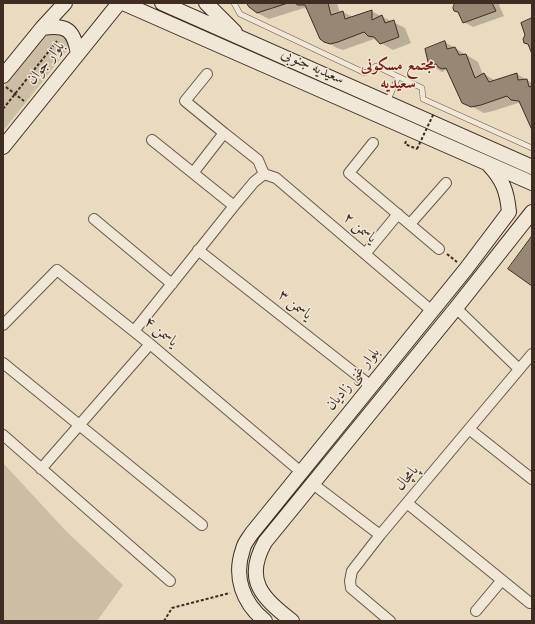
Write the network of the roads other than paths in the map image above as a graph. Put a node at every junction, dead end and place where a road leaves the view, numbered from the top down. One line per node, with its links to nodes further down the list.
1 (65, 3): 7 (main road, بلوار جوان)
2 (118, 3): 9 (main road, بلوار جوان)
3 (123, 3): 19 (main road, سعیدیه جنوبی)
4 (162, 3): 8 (main road, سعیدیه جنوبی)
5 (206, 3): 8 (main road)
6 (234, 3): 12 (lane)
7 (42, 28): 9 (main road); 11 (main road, بلوار جوان)
8 (240, 38): 13 (main road, سعیدیه جنوبی)
9 (78, 54): 17 (main road, بلوار جوان)
10 (207, 74): 14 (street)
11 (3, 76)
12 (398, 77): 13 (lane); 18 (lane)
13 (387, 102): 20 (main road, سعیدیه جنوبی)
14 (224, 133): 21 (street); 22 (street)
15 (152, 140): 21 (street)
16 (373, 142): 27 (street)
17 (3, 147)
18 (532, 148)
19 (488, 164): 24 (main road, سعیدیه جنوبی); 26 (main road)
20 (532, 167)
21 (193, 174): 25 (street)
22 (264, 174): 25 (street); 33 (street, یاسمن ۲)
23 (446, 183): 30 (street)
24 (532, 183)
25 (234, 206): 32 (street)
26 (509, 212): 28 (main road); 36 (main road, بلوار غنی زادیان)
27 (398, 214): 30 (street); 33 (street)
28 (527, 217): 35 (main road)
29 (94, 219): 34 (street)
30 (410, 224): 31 (street)
31 (439, 249)
32 (198, 250): 34 (street); 43 (street, یاسمن ۳)
33 (365, 254): 36 (street, یاسمن ۲)
34 (172, 284): 38 (street)
35 (456, 308): 42 (street); 50 (main road)
36 (432, 311): 43 (main road, بلوار غنی زادیان)
37 (3, 325): 38 (street, یاسمن ۴)
38 (134, 331): 39 (street, یاسمن ۴)
39 (150, 344): 44 (street); 48 (street, یاسمن ۴)
40 (532, 354): 42 (street, پامچال)
41 (3, 363): 44 (street)
42 (519, 369): 45 (street, پامچال)
43 (370, 386): 48 (main road, بلوار غنی زادیان)
44 (78, 426): 47 (street); 52 (street)
45 (469, 429): 49 (street); 51 (street, پامچال)
46 (3, 435): 47 (street)
47 (41, 469): 55 (street)
48 (301, 472): 50 (main road); 58 (main road, بلوار غنی زادیان)
49 (532, 480)
50 (313, 484): 53 (street); 59 (main road)
51 (407, 503): 53 (street, پامچال); 54 (street)
52 (202, 525)
53 (380, 535): 60 (street, پامچال)
54 (502, 580): 56 (street); 57 (street)
55 (170, 581)
56 (530, 603)
57 (476, 611)
58 (266, 621)
59 (292, 621)
60 (390, 621)

